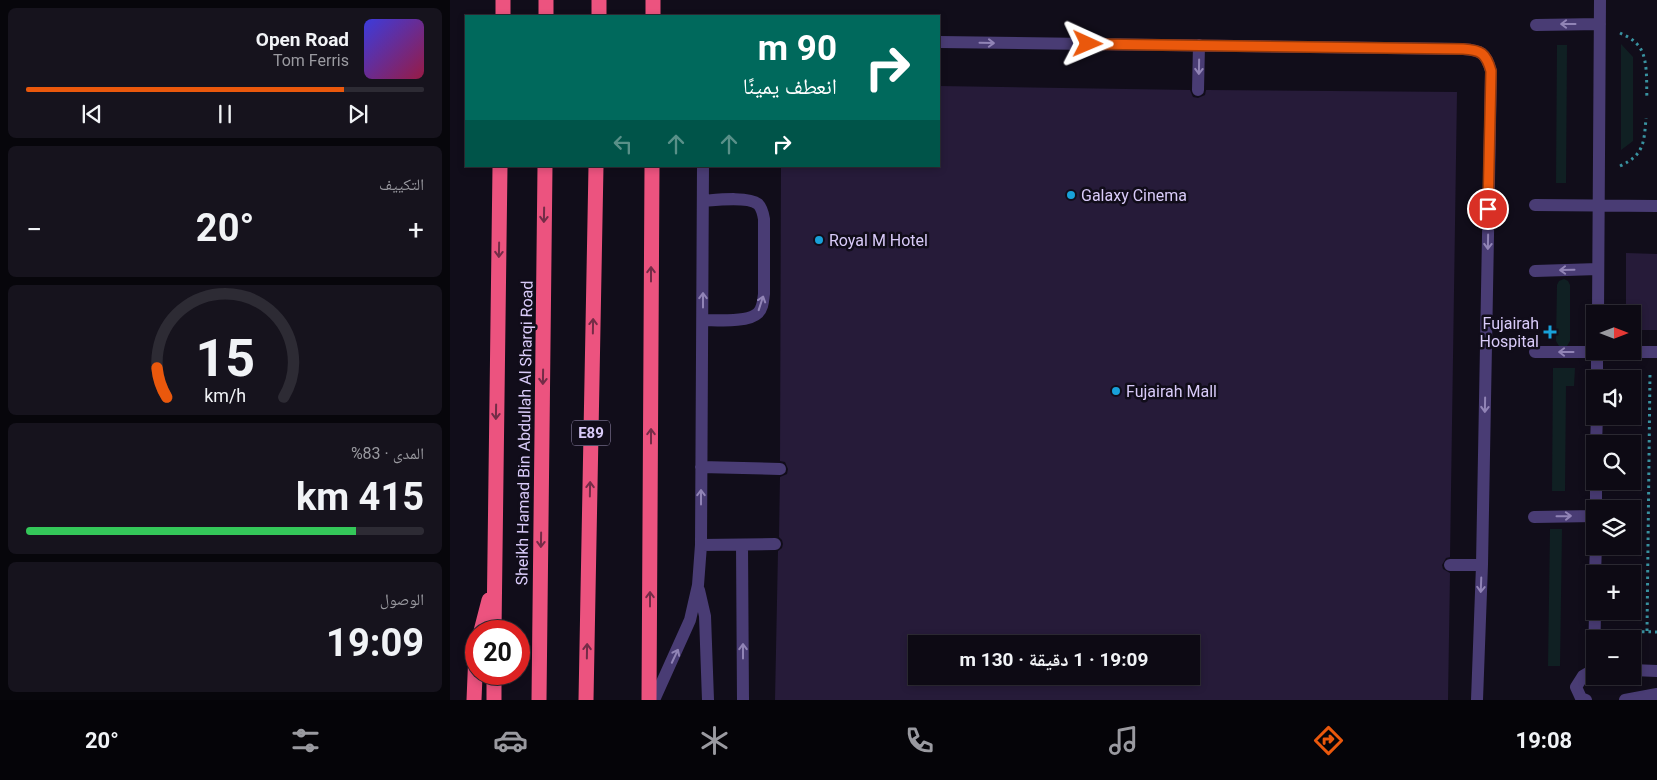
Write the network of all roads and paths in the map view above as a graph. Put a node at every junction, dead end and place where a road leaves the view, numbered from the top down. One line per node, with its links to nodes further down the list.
1 (503, 0): 6 (highway)
2 (546, 0): 7 (highway)
3 (599, 0): 8 (highway)
4 (653, 0): 9 (highway)
5 (1600, 0): 10 (lane)
6 (503, 15)
7 (546, 15)
8 (599, 15)
9 (653, 15)
10 (1600, 24): 11 (lane, one-way to 11); 15 (path); 22 (lane)
11 (1536, 25)
12 (940, 42): 13 (lane, one-way to 13)
13 (1199, 45): 14 (lane, one-way to 14); 43 (lane, one-way to 43)
14 (1198, 90)
15 (1647, 98)
16 (1646, 118): 22 (path)
17 (500, 167): 45 (highway, one-way to 45)
18 (545, 167): 59 (highway, Sheikh Hamad Bin Abdullah Al Sharqi Road, one-way to 59)
19 (596, 167): 60 (highway, E89, one-way to 19)
20 (652, 167): 61 (highway, one-way to 20)
21 (703, 167): 23 (lane)
22 (1599, 176): 25 (lane)
23 (703, 201): 30 (lane, one-way to 23); 30 (lane, one-way to 23)
24 (1536, 205): 25 (lane)
25 (1599, 206): 26 (lane); 27 (lane)
26 (1657, 206)
27 (1598, 269): 28 (lane, one-way to 28); 29 (lane)
28 (1535, 270)
29 (1598, 305)
30 (703, 320): 35 (lane)
31 (1535, 352): 32 (lane, one-way to 31)
32 (1586, 352)
33 (1641, 352): 34 (lane)
34 (1654, 352): 49 (path)
35 (701, 467): 36 (lane); 39 (lane, one-way to 35)
36 (780, 469)
37 (1586, 516): 38 (lane, one-way to 37)
38 (1534, 517)
39 (701, 544): 40 (lane); 44 (lane)
40 (742, 544): 41 (lane); 64 (lane, one-way to 40)
41 (775, 544)
42 (1450, 565): 43 (lane)
43 (1482, 565): 65 (lane, one-way to 65)
44 (698, 585): 62 (lane, one-way to 44); 63 (lane)
45 (494, 587): 46 (highway); 47 (highway)
46 (484, 620)
47 (494, 620)
48 (1641, 631): 49 (path)
49 (1647, 631): 50 (path)
50 (1657, 632)
51 (1641, 670): 52 (lane)
52 (1657, 671)
53 (1586, 674): 66 (lane)
54 (475, 685): 57 (highway)
55 (494, 685): 58 (highway)
56 (1657, 694): 67 (lane)
57 (474, 700)
58 (494, 700)
59 (539, 700)
60 (586, 700)
61 (649, 700)
62 (654, 700)
63 (708, 700)
64 (743, 700)
65 (1477, 700)
66 (1586, 700)
67 (1624, 700)

